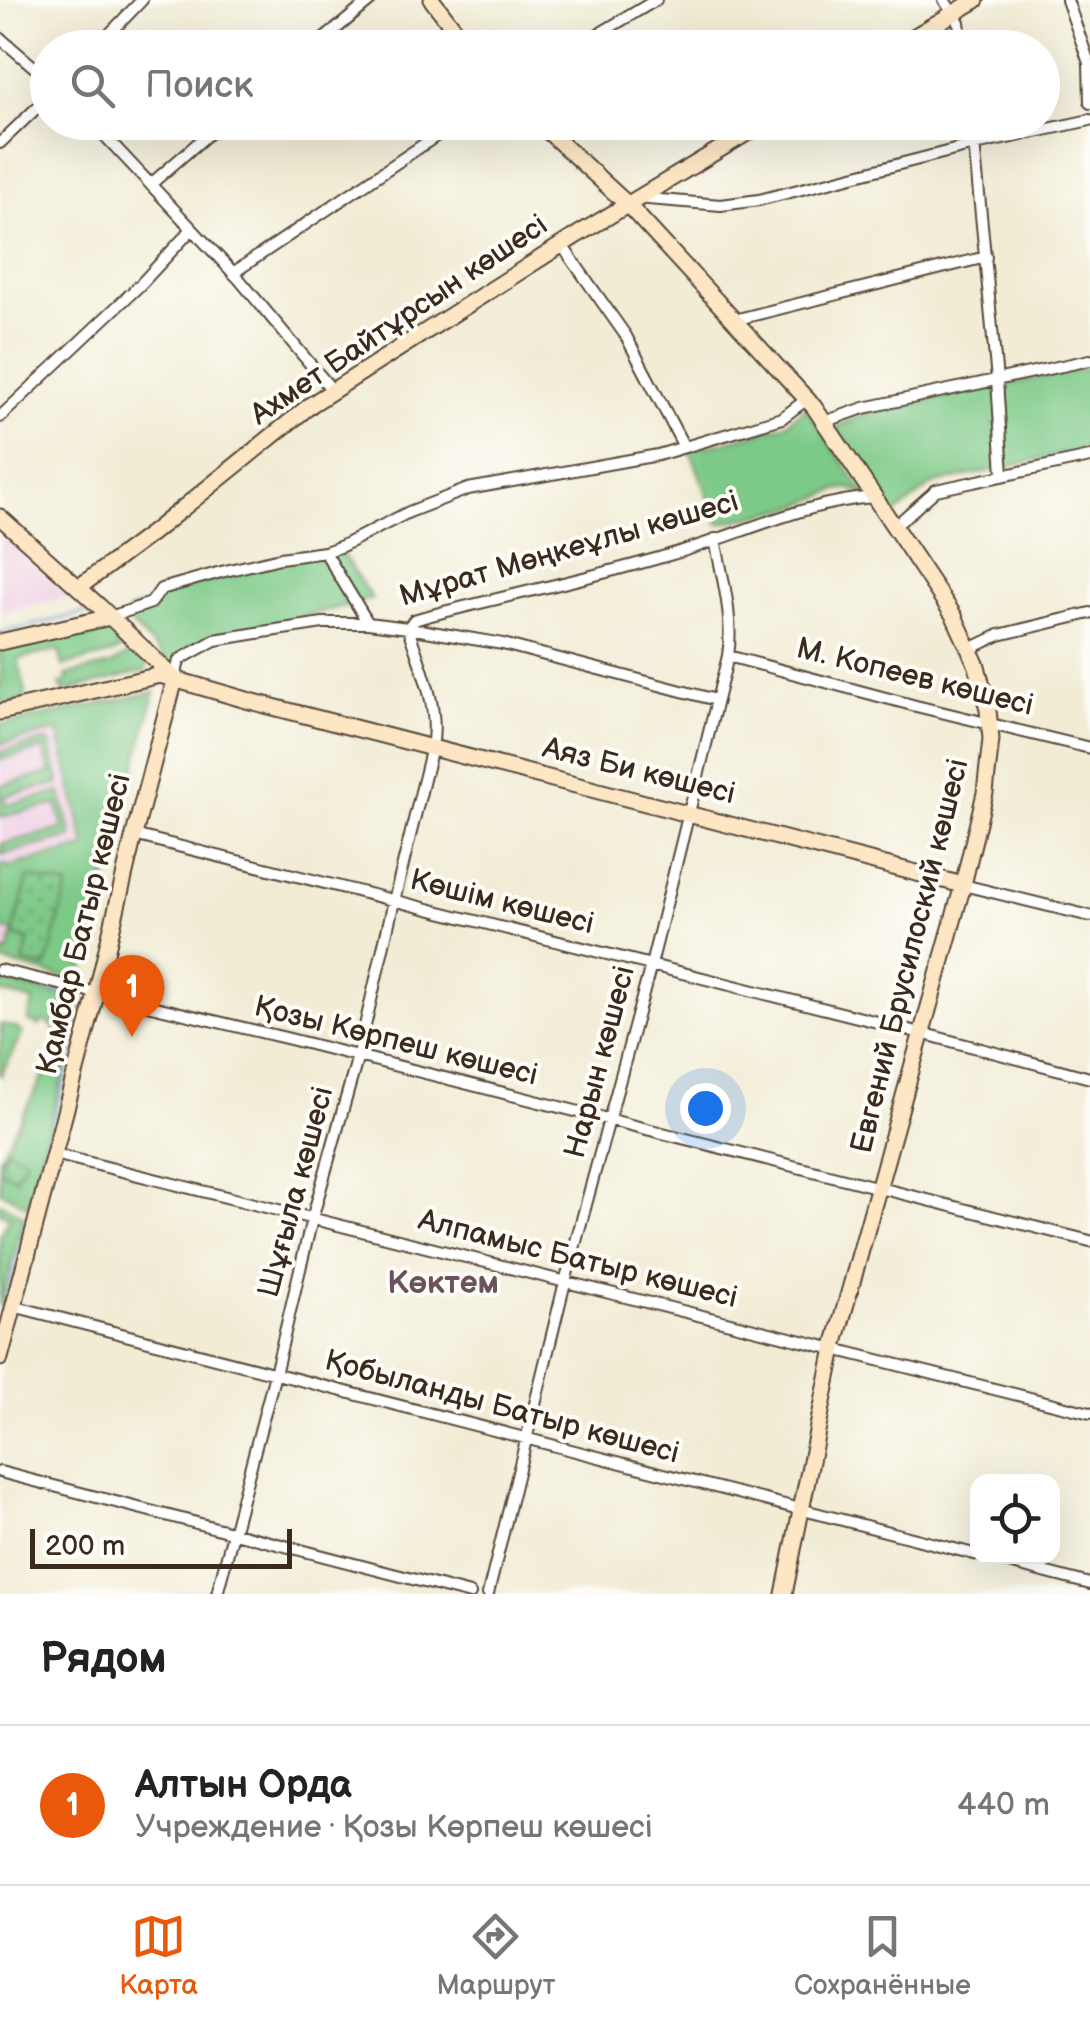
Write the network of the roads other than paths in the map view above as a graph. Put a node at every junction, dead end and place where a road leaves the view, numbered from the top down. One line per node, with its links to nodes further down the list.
1 (142, 0): 8 (street)
2 (371, 0): 9 (street)
3 (432, 0): 10 (main road)
4 (656, 0): 11 (street)
5 (976, 0): 7 (main road)
6 (1066, 0): 15 (street)
7 (948, 7): 12 (main road); 13 (street)
8 (113, 30)
9 (335, 30)
10 (455, 30)
11 (605, 30)
12 (918, 30)
13 (960, 30)
14 (0, 38): 16 (street)
15 (1089, 62): 17 (street)
16 (30, 64)
17 (1090, 103)
18 (30, 114): 28 (street)
19 (1090, 120): 20 (street)
20 (1060, 127)
21 (109, 140): 30 (street)
22 (201, 140): 30 (street)
23 (431, 140): 35 (street)
24 (559, 140): 31 (main road, Евгений Брусилоский көшесі)
25 (735, 140): 31 (main road, Ахмет Байтұрсын көшесі)
26 (974, 140): 29 (street)
27 (1001, 140): 29 (street)
28 (0, 143)
29 (974, 146): 31 (street); 34 (street)
30 (151, 184): 32 (street)
31 (632, 201): 33 (main road, Ахмет Байтұрсын көшесі); 36 (main road, Евгений Брусилоский көшесі)
32 (192, 229): 35 (street); 41 (street)
33 (562, 244): 39 (main road, Ахмет Байтұрсын көшесі); 43 (street)
34 (986, 257): 36 (street); 38 (street)
35 (233, 273): 39 (street)
36 (734, 320): 40 (main road, Евгений Брусилоский көшесі)
37 (1090, 360): 38 (street)
38 (998, 380): 42 (street); 45 (street)
39 (332, 390): 51 (main road, Ахмет Байтұрсын көшесі)
40 (807, 400): 42 (main road, Евгений Брусилоский көшесі); 43 (street)
41 (0, 416)
42 (824, 422): 46 (main road, Евгений Брусилоский көшесі)
43 (684, 447): 50 (street)
44 (1090, 456): 45 (street)
45 (1002, 474): 48 (street)
46 (875, 497): 48 (main road, Евгений Брусилоский көшесі); 49 (street, Мұрат Мөңкеұлы көшесі)
47 (0, 516): 51 (main road)
48 (895, 526): 57 (main road, Евгений Брусилоский көшесі)
49 (715, 539): 55 (street, Мұрат Мөңкеұлы көшесі); 58 (street, Нарын көшесі)
50 (325, 552): 53 (street); 54 (street)
51 (79, 587): 53 (main road)
52 (1090, 613): 57 (street)
53 (110, 616): 56 (main road); 59 (main road)
54 (368, 624): 55 (street, Мұрат Мөңкеұлы көшесі); 61 (street, Мұрат Мөңкеұлы көшесі)
55 (408, 628): 62 (street); 65 (street, Шұғыла көшесі)
56 (0, 642)
57 (970, 649): 64 (main road, Евгений Брусилоский көшесі)
58 (728, 656): 62 (street, Нарын көшесі); 64 (street, М. Копеев көшесі)
59 (158, 662): 60 (main road); 61 (main road)
60 (150, 677): 61 (main road); 63 (main road)
61 (175, 678): 65 (main road, Аяз Би көшесі); 68 (main road, Қамбар Батыр көшесі)
62 (716, 700): 67 (street, Нарын көшесі)
63 (0, 712)
64 (990, 722): 66 (street, М. Копеев көшесі); 69 (main road, Евгений Брусилоский көшесі)
65 (432, 747): 67 (main road, Аяз Би көшесі); 70 (street, Шұғыла көшесі)
66 (1090, 748)
67 (688, 812): 69 (main road, Аяз Би көшесі); 72 (street, Нарын көшесі)
68 (134, 835): 70 (street, Көшім көшесі); 74 (main road, Қамбар Батыр көшесі)
69 (962, 884): 71 (street, Аяз Би көшесі); 75 (main road, Евгений Брусилоский көшесі)
70 (394, 901): 72 (street, Көшім көшесі); 76 (street, Шұғыла көшесі)
71 (1090, 916)
72 (651, 965): 75 (street, Көшім көшесі); 78 (street, Нарын көшесі)
73 (0, 970): 74 (street, Қозы Көрпеш көшесі)
74 (96, 995): 76 (street, Қозы Көрпеш көшесі); 79 (main road, Қамбар Батыр көшесі)
75 (921, 1033): 77 (street, Көшім көшесі); 80 (main road, Евгений Брусилоский көшесі)
76 (358, 1056): 78 (street, Қозы Көрпеш көшесі); 81 (street, Шұғыла көшесі)
77 (1090, 1078)
78 (611, 1120): 80 (street, Қозы Көрпеш көшесі); 83 (street, Нарын көшесі)
79 (54, 1154): 81 (street, Алпамыс Батыр көшесі); 84 (main road, Қамбар Батыр көшесі)
80 (879, 1187): 82 (street, Қозы Көрпеш көшесі); 85 (main road, Евгений Брусилоский көшесі)
81 (312, 1219): 83 (street, Алпамыс Батыр көшесі); 87 (street, Шұғыла көшесі)
82 (1090, 1242)
83 (565, 1282): 85 (street, Алпамыс Батыр көшесі); 89 (street, Нарын көшесі)
84 (13, 1306): 86 (main road, Қамбар Батыр көшесі); 87 (street, Қобыланды Батыр көшесі)
85 (834, 1349): 88 (street, Алпамыс Батыр көшесі); 91 (main road, Евгений Брусилоский көшесі)
86 (0, 1358)
87 (275, 1374): 89 (street, Қобыланды Батыр көшесі); 92 (street, Шұғыла көшесі)
88 (1090, 1413)
89 (528, 1439): 91 (street, Қобыланды Батыр көшесі); 98 (street, Нарын көшесі)
90 (0, 1472): 92 (street)
91 (803, 1511): 93 (street, Қобыланды Батыр көшесі); 99 (main road, Евгений Брусилоский көшесі)
92 (234, 1533): 96 (street, Шұғыла көшесі); 97 (street)
93 (970, 1553)
94 (1011, 1564): 95 (street, Қобыланды Батыр көшесі)
95 (1090, 1584)
96 (217, 1594)
97 (470, 1594)
98 (488, 1594)
99 (784, 1594)

